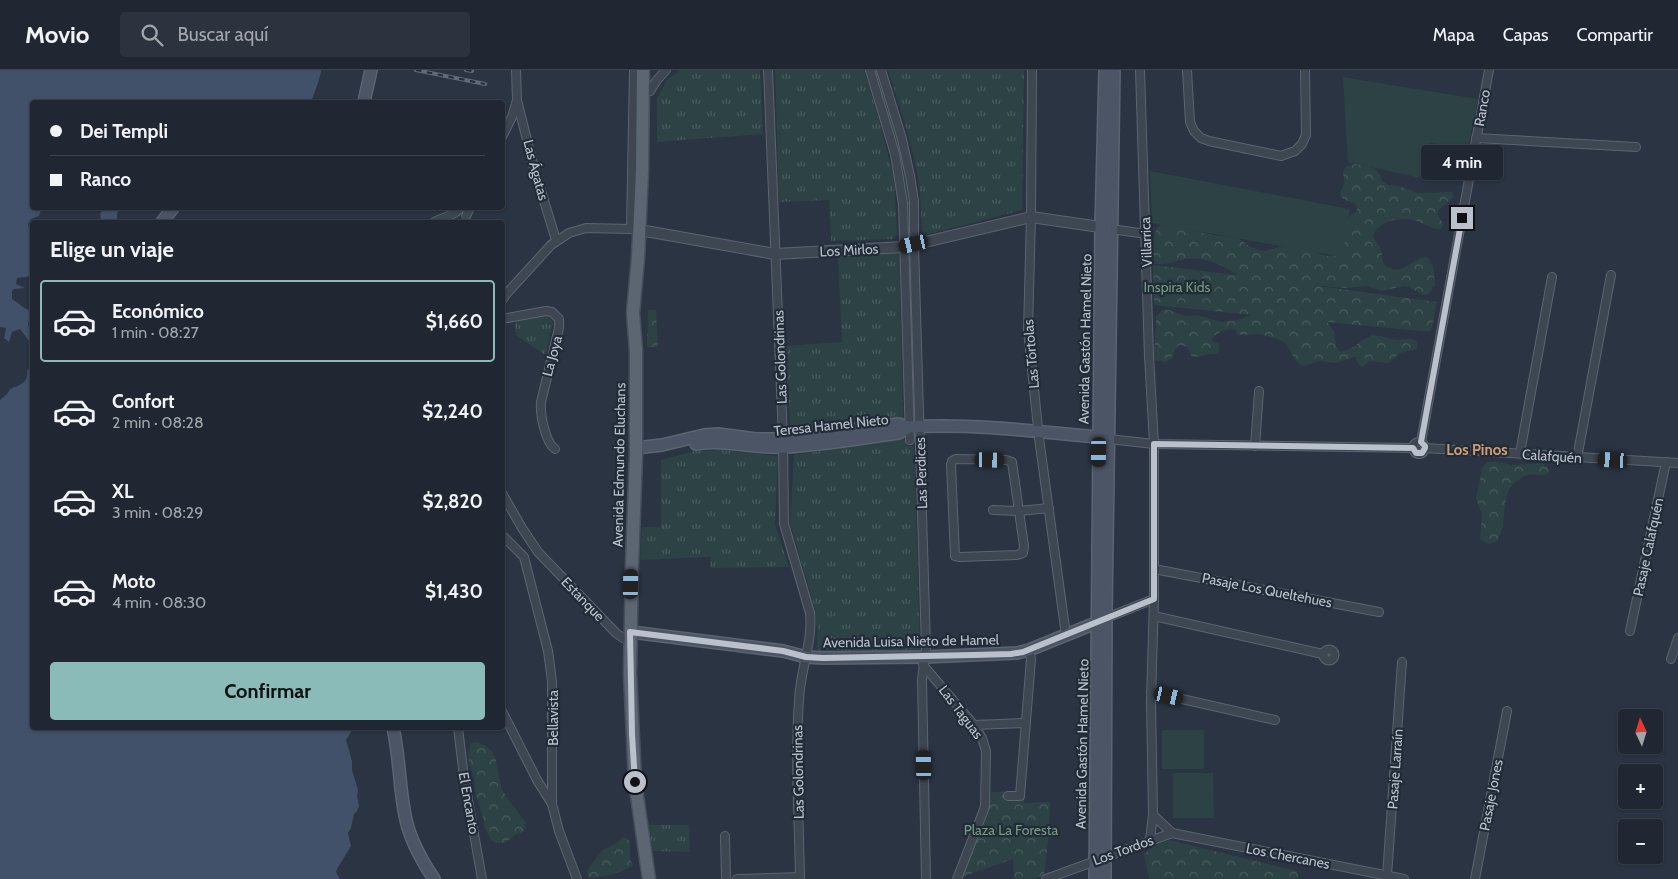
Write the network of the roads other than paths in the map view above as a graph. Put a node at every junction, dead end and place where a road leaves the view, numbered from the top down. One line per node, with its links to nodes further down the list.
1 (371, 70): 18 (main road)
2 (516, 70): 19 (street)
3 (634, 70): 31 (street)
4 (642, 70): 31 (main road, Avenida Edmundo Eluchans)
5 (650, 70): 17 (main road, Avenida Edmundo Eluchans)
6 (666, 70): 17 (street)
7 (768, 70): 35 (street, Las Golondrinas)
8 (870, 70): 34 (street, Las Perdices)
9 (881, 70): 34 (street, Las Perdices)
10 (1032, 70): 27 (street, Las Tórtolas)
11 (1105, 70): 30 (main road, Avenida Gastón Hamel Nieto)
12 (1114, 70): 30 (main road, Avenida Gastón Hamel Nieto)
13 (1140, 70): 32 (street, Villarrica)
14 (1187, 70): 15 (street)
15 (1305, 70)
16 (1489, 70): 21 (street, Ranco)
17 (650, 90): 31 (main road, Avenida Edmundo Eluchans)
18 (364, 100)
19 (517, 100): 20 (street); 33 (street, Las Ágatas)
20 (505, 131)
21 (1476, 138): 22 (street); 48 (street, Ranco)
22 (1636, 147)
23 (171, 210): 28 (main road)
24 (459, 210): 29 (street)
25 (469, 210): 26 (street)
26 (466, 216)
27 (1031, 217): 30 (street, Los Mirlos); 34 (street, Los Mirlos); 43 (street, Las Tórtolas)
28 (164, 220)
29 (439, 220)
30 (1106, 228): 32 (street, Los Mirlos); 44 (main road, Avenida Gastón Hamel Nieto)
31 (640, 230): 33 (street); 35 (street, Los Mirlos); 40 (main road, Avenida Edmundo Eluchans); 40 (main road, Avenida Edmundo Eluchans)
32 (1146, 234): 47 (street, Villarrica)
33 (556, 240): 38 (street)
34 (909, 246): 35 (street, Los Mirlos); 42 (street, Las Perdices)
35 (775, 254): 46 (street, Las Golondrinas)
36 (1611, 275): 53 (street)
37 (1552, 277): 52 (street)
38 (505, 296)
39 (505, 318): 50 (street, La Joya)
40 (636, 351): 51 (main road, Avenida Edmundo Eluchans)
41 (1259, 391): 49 (street)
42 (914, 427): 43 (main road, Teresa Hamel Nieto); 45 (street, Las Perdices); 46 (main road, Teresa Hamel Nieto); 76 (street, Las Perdices)
43 (1038, 431): 44 (main road, Teresa Hamel Nieto); 57 (street, Las Tórtolas)
44 (1104, 438): 47 (street); 67 (main road, Avenida Gastón Hamel Nieto)
45 (910, 440)
46 (783, 443): 51 (main road, Teresa Hamel Nieto); 74 (street, Las Golondrinas)
47 (1154, 444): 49 (street); 63 (street, Villarrica)
48 (1423, 445): 49 (street); 52 (street, Calafquén)
49 (1255, 446)
50 (555, 449)
51 (636, 452): 70 (main road, Avenida Edmundo Eluchans)
52 (1520, 453): 53 (street, Calafquén)
53 (1577, 458): 54 (street, Calafquén)
54 (1666, 462): 55 (street, Calafquén); 68 (street, Pasaje Calafquén)
55 (1678, 463)
56 (505, 498): 61 (street)
57 (1049, 508): 59 (street); 69 (street, Las Tórtolas)
58 (992, 510): 59 (street)
59 (1020, 511): 59 (street)
60 (505, 538): 62 (street, Bellavista)
61 (538, 552): 62 (street); 70 (street, Estanque)
62 (524, 557): 87 (street, Bellavista)
63 (1154, 569): 64 (street, Villarrica); 65 (street, Pasaje Los Queltehues)
64 (1154, 599): 66 (street, Villarrica); 67 (street, Avenida Luisa Nieto de Hamel)
65 (1379, 612)
66 (1154, 616): 73 (street); 78 (street, Villarrica)
67 (1102, 620): 69 (main road, Avenida Luisa Nieto de Hamel); 92 (main road, Avenida Gastón Hamel Nieto)
68 (1630, 631)
69 (1066, 635): 72 (main road, Avenida Luisa Nieto de Hamel)
70 (630, 636): 74 (main road, Avenida Luisa Nieto de Hamel); 98 (main road, Avenida Edmundo Eluchans)
71 (1678, 638): 75 (street)
72 (1029, 650): 76 (main road, Avenida Luisa Nieto de Hamel); 82 (street)
73 (1323, 654)
74 (806, 657): 76 (main road, Avenida Luisa Nieto de Hamel); 94 (street, Las Golondrinas)
75 (1672, 659)
76 (924, 661): 83 (street, Las Taguas); 101 (street, Las Perdices)
77 (1402, 662): 93 (street, Pasaje Larraín)
78 (1151, 692): 81 (street); 88 (street, Villarrica)
79 (1507, 712): 107 (street, Pasaje Jones)
80 (505, 717): 87 (street)
81 (1275, 720)
82 (1025, 724): 83 (street); 86 (street)
83 (974, 725): 102 (street, Las Taguas)
84 (394, 730): 95 (main road)
85 (458, 730): 96 (street, El Encanto)
86 (1008, 796)
87 (552, 804): 97 (street, Bellavista)
88 (1153, 815): 89 (street); 91 (street, Villarrica)
89 (1172, 833): 91 (street, Los Tordos); 93 (street, Los Chercanes)
90 (725, 836): 99 (street)
91 (1150, 840): 92 (street, Los Tordos)
92 (1100, 858): 103 (street, Los Tordos); 104 (main road, Avenida Gastón Hamel Nieto); 105 (main road, Avenida Gastón Hamel Nieto)
93 (1387, 876): 106 (street, Los Chercanes)
94 (800, 878): 100 (street)
95 (434, 879)
96 (482, 879)
97 (577, 879)
98 (649, 879)
99 (726, 879)
100 (737, 879)
101 (926, 879)
102 (956, 879)
103 (1046, 879)
104 (1095, 879)
105 (1104, 879)
106 (1404, 879)
107 (1475, 879)

